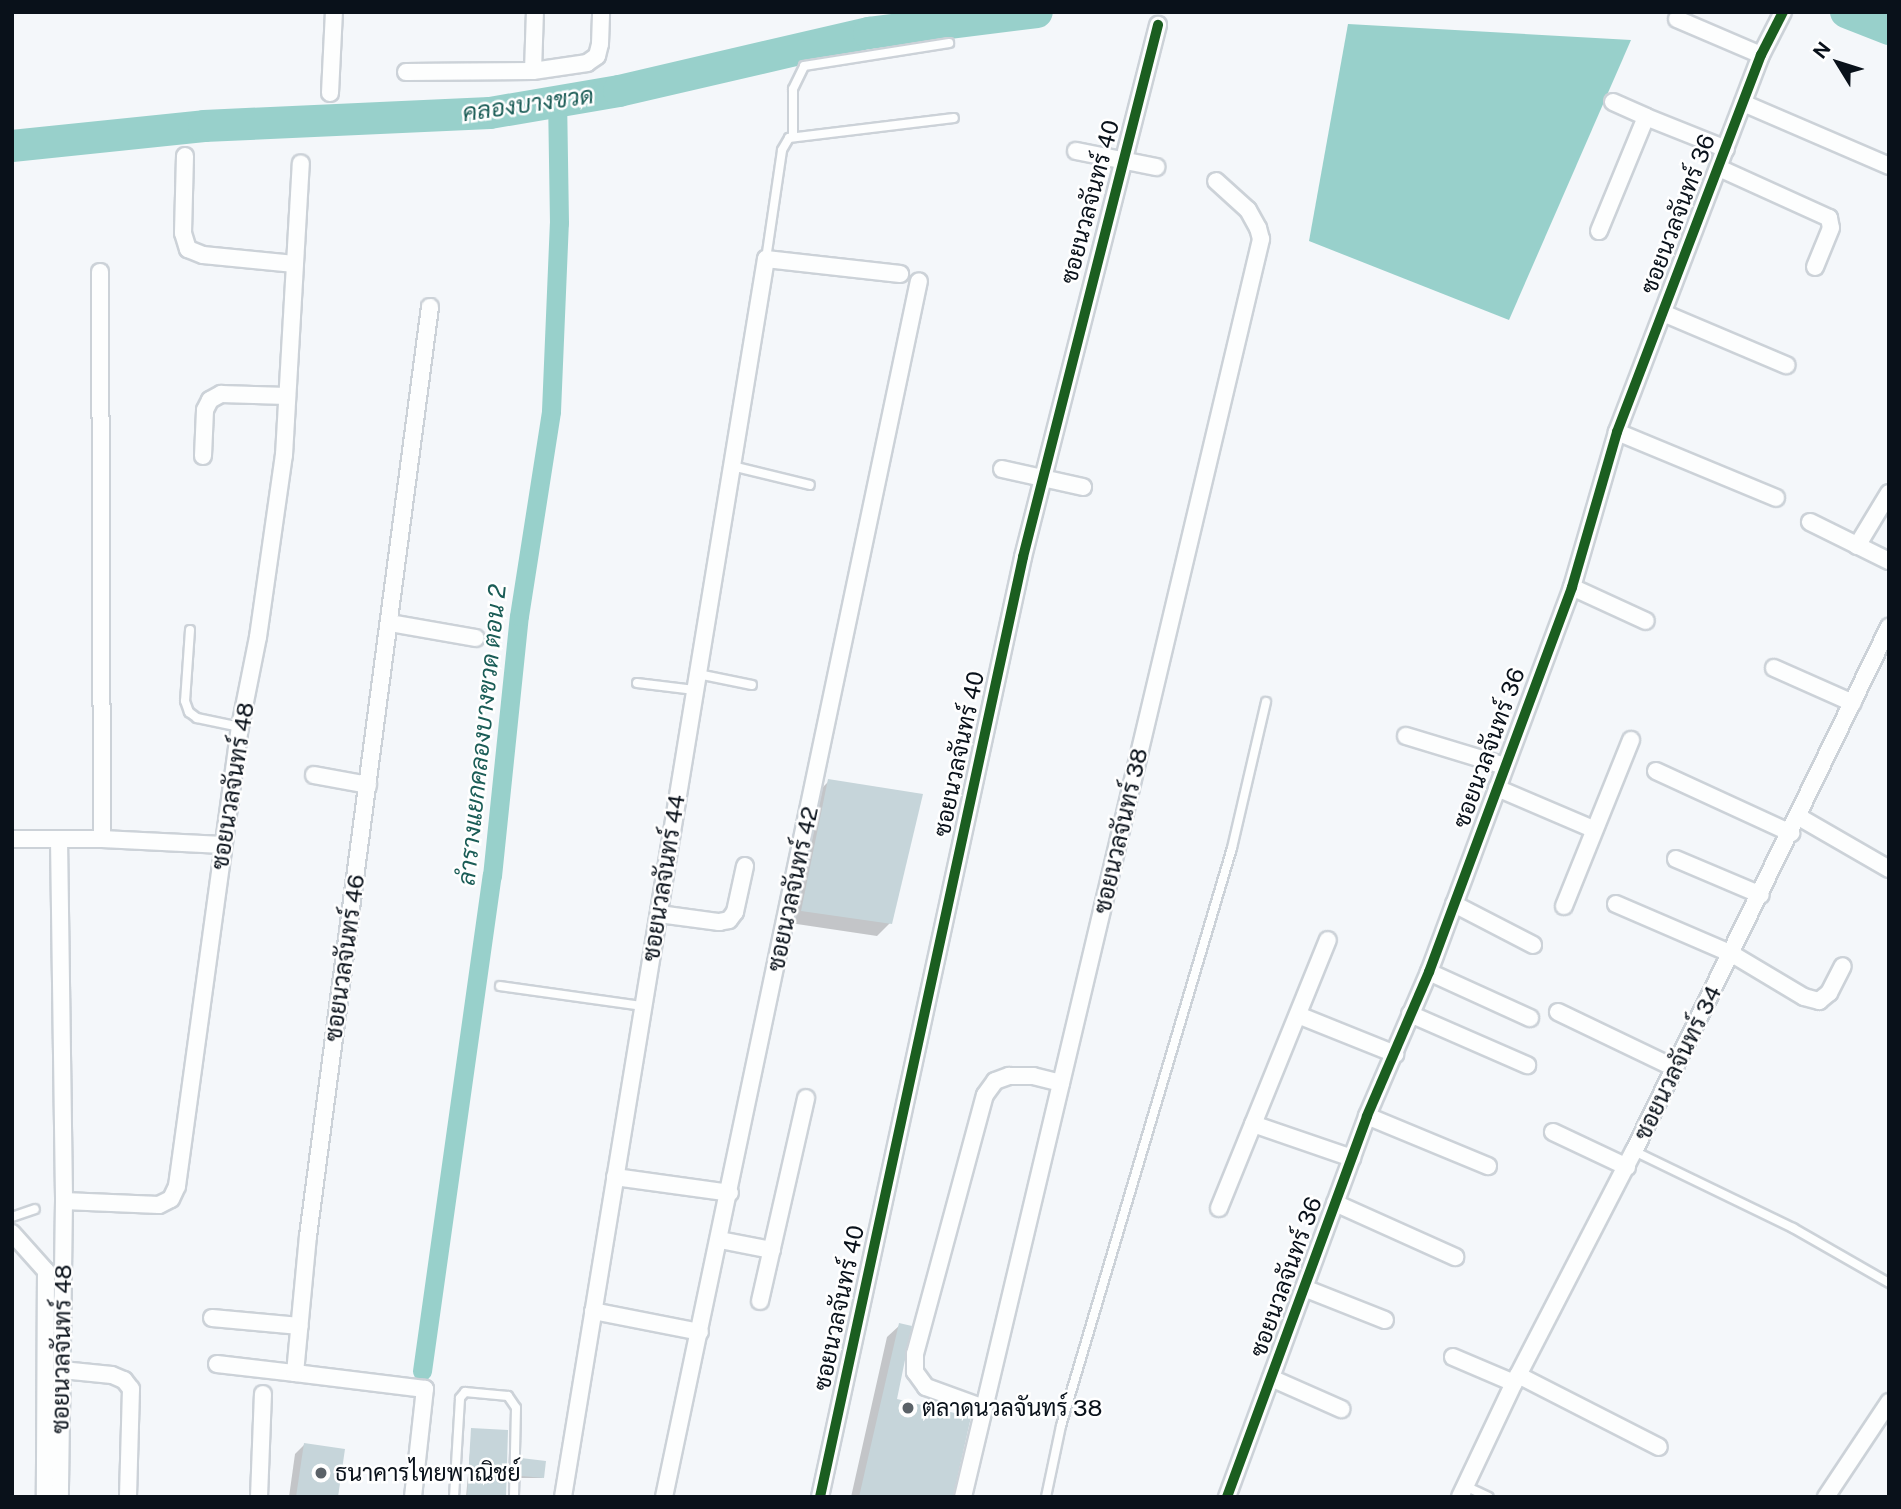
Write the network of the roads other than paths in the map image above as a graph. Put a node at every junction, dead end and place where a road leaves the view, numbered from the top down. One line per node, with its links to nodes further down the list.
1 (334, 12): 11 (street)
2 (535, 12): 9 (street)
3 (601, 12): 9 (street)
4 (1783, 12): 8 (street, ซอยนวลจันทร์ 36)
5 (1677, 19): 8 (street)
6 (1158, 25): 20 (street, ซอยนวลจันทร์ 40)
7 (949, 43): 16 (lane)
8 (1761, 55): 13 (street, ซอยนวลจันทร์ 36)
9 (533, 71): 10 (street)
10 (405, 72)
11 (330, 93)
12 (1613, 102): 14 (street)
13 (1743, 103): 17 (street, ซอยนวลจันทร์ 36); 22 (street)
14 (1646, 117): 17 (street); 26 (street)
15 (954, 118): 16 (lane)
16 (793, 136): 27 (lane)
17 (1726, 149): 24 (street, ซอยนวลจันทร์ 36)
18 (1076, 151): 20 (street)
19 (185, 156): 28 (street)
20 (1123, 160): 23 (street); 41 (street, ซอยนวลจันทร์ 40)
21 (301, 163): 28 (street, ซอยนวลจันทร์ 48)
22 (1889, 166)
23 (1156, 167)
24 (1719, 168): 29 (street); 34 (street, ซอยนวลจันทร์ 36)
25 (1216, 181): 98 (street, ซอยนวลจันทร์ 38)
26 (1599, 231)
27 (766, 260): 31 (street); 39 (street, ซอยนวลจันทร์ 44)
28 (295, 264): 36 (street, ซอยนวลจันทร์ 48)
29 (1815, 267)
30 (100, 272): 74 (street)
31 (900, 274)
32 (919, 281): 108 (street, ซอยนวลจันทร์ 42)
33 (430, 307): 51 (street, ซอยนวลจันทร์ 46)
34 (1663, 313): 35 (street); 37 (street, ซอยนวลจันทร์ 36)
35 (1786, 365)
36 (287, 396): 38 (street); 61 (street, ซอยนวลจันทร์ 48)
37 (1617, 432): 45 (street); 49 (street, ซอยนวลจันทร์ 36)
38 (203, 456)
39 (732, 466): 42 (lane); 56 (street, ซอยนวลจันทร์ 44)
40 (1002, 469): 41 (street)
41 (1042, 478): 43 (street); 148 (street, ซอยนวลจันทร์ 40)
42 (810, 485)
43 (1083, 487)
44 (1889, 493): 47 (street)
45 (1776, 498)
46 (1810, 522): 47 (street)
47 (1857, 545): 48 (street)
48 (1889, 561)
49 (1572, 587): 50 (street); 64 (street, ซอยนวลจันทร์ 36)
50 (1646, 621)
51 (390, 623): 54 (street); 67 (street, ซอยนวลจันทร์ 46)
52 (1889, 627): 60 (street, ซอยนวลจันทร์ 34)
53 (190, 630): 61 (lane)
54 (476, 638)
55 (1774, 668): 60 (street)
56 (696, 682): 57 (lane); 58 (lane); 83 (street, ซอยนวลจันทร์ 44)
57 (637, 683)
58 (752, 685)
59 (1266, 702): 150 (lane)
60 (1853, 703): 69 (street, ซอยนวลจันทร์ 34)
61 (240, 727): 75 (street, ซอยนวลจันทร์ 48)
62 (1406, 736): 64 (street)
63 (1630, 740): 70 (street)
64 (1504, 766): 68 (street, ซอยนวลจันทร์ 36)
65 (1656, 771): 71 (street)
66 (314, 775): 67 (street)
67 (368, 785): 125 (street, ซอยนวลจันทร์ 46)
68 (1497, 788): 70 (street); 80 (street, ซอยนวลจันทร์ 36)
69 (1798, 817): 71 (street, ซอยนวลจันทร์ 34); 78 (street)
70 (1593, 830): 82 (street)
71 (1791, 834): 79 (street, ซอยนวลจันทร์ 34)
72 (12, 839): 73 (street)
73 (59, 839): 74 (street); 109 (street, ซอยนวลจันทร์ 48)
74 (102, 839): 75 (street)
75 (223, 845): 109 (street, ซอยนวลจันทร์ 48)
76 (1676, 859): 79 (street)
77 (745, 866): 83 (street)
78 (1889, 869)
79 (1760, 895): 86 (street, ซอยนวลจันทร์ 34)
80 (1454, 904): 85 (street); 88 (street, ซอยนวลจันทร์ 36)
81 (1616, 904): 86 (street)
82 (1564, 906)
83 (659, 914): 90 (street, ซอยนวลจันทร์ 44)
84 (1328, 940): 93 (street)
85 (1533, 945)
86 (1731, 954): 87 (street); 97 (street, ซอยนวลจันทร์ 34)
87 (1843, 966)
88 (1429, 972): 92 (street, ซอยนวลจันทร์ 36); 94 (street)
89 (500, 986): 90 (lane)
90 (643, 1006): 107 (street, ซอยนวลจันทร์ 44)
91 (1558, 1012): 97 (street)
92 (1410, 1014): 95 (street, ซอยนวลจันทร์ 36); 96 (street)
93 (1298, 1015): 95 (street); 101 (street)
94 (1530, 1018)
95 (1395, 1054): 100 (street, ซอยนวลจันทร์ 36)
96 (1527, 1065)
97 (1675, 1068): 103 (street, ซอยนวลจันทร์ 34)
98 (1061, 1083): 135 (street, ซอยนวลจันทร์ 38); 135 (street)
99 (806, 1098): 116 (street)
100 (1367, 1116): 104 (street, ซอยนวลจันทร์ 36); 105 (street)
101 (1253, 1124): 104 (street); 111 (street)
102 (1553, 1132): 106 (street)
103 (1634, 1151): 106 (street, ซอยนวลจันทร์ 34); 119 (lane)
104 (1352, 1158): 110 (street, ซอยนวลจันทร์ 36)
105 (1488, 1166)
106 (1627, 1167): 132 (street, ซอยนวลจันทร์ 34)
107 (615, 1177): 108 (street); 122 (street, ซอยนวลจันทร์ 44)
108 (730, 1193): 115 (street, ซอยนวลจันทร์ 42)
109 (64, 1201): 129 (street, ซอยนวลจันทร์ 48)
110 (1335, 1203): 117 (street); 120 (street, ซอยนวลจันทร์ 36)
111 (1219, 1208)
112 (35, 1209): 113 (lane)
113 (12, 1217)
114 (12, 1233): 139 (street)
115 (720, 1240): 116 (street); 126 (street, ซอยนวลจันทร์ 42)
116 (772, 1250): 121 (street)
117 (1454, 1257)
118 (1889, 1269): 119 (lane)
119 (1885, 1280)
120 (1304, 1288): 124 (street); 131 (street, ซอยนวลจันทร์ 36)
121 (760, 1301)
122 (593, 1311): 126 (street); 146 (street, ซอยนวลจันทร์ 44)
123 (212, 1318): 125 (street)
124 (1385, 1320)
125 (300, 1326): 130 (street, ซอยนวลจันทร์ 46)
126 (700, 1332): 147 (street, ซอยนวลจันทร์ 42)
127 (1453, 1357): 132 (street)
128 (217, 1364): 130 (street)
129 (62, 1370): 140 (street, ซอยนวลจันทร์ 48); 141 (street)
130 (295, 1373): 143 (street)
131 (1270, 1378): 136 (street); 151 (street, ซอยนวลจันทร์ 36)
132 (1516, 1379): 137 (street); 138 (street, ซอยนวลจันทร์ 34)
133 (263, 1394): 142 (street)
134 (1889, 1402): 153 (street)
135 (984, 1408): 149 (street, ซอยนวลจันทร์ 38)
136 (1341, 1409)
137 (1659, 1447)
138 (1463, 1491): 152 (lane)
139 (45, 1497)
140 (60, 1497)
141 (128, 1497)
142 (259, 1497)
143 (413, 1497)
144 (454, 1497): 145 (lane)
145 (514, 1497)
146 (563, 1497)
147 (664, 1497)
148 (820, 1497)
149 (963, 1497)
150 (1046, 1497)
151 (1227, 1497)
152 (1489, 1497)
153 (1826, 1497)

